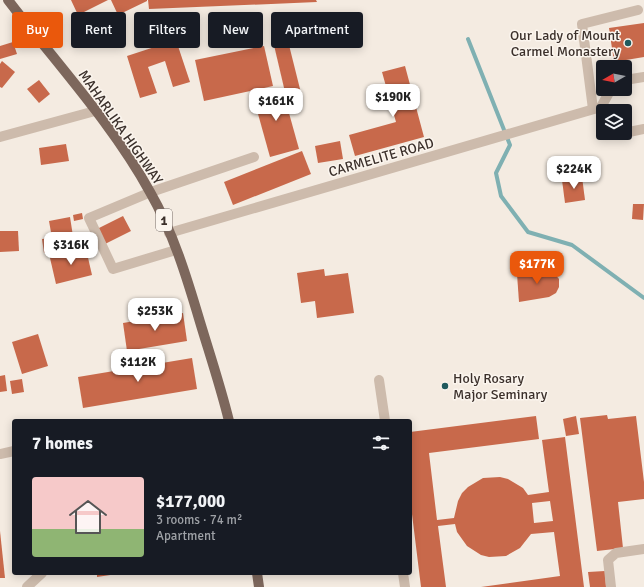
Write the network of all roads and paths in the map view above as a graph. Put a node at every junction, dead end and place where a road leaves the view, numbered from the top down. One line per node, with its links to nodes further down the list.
1 (7, 0): 2 (street); 8 (main road, MAHARLIKA HIGHWAY / 1)
2 (0, 3)
3 (638, 10): 6 (street)
4 (644, 77): 5 (street)
5 (632, 79)
6 (598, 104)
7 (596, 110): 14 (street, CARMELITE ROAD)
8 (95, 111): 11 (street); 13 (main road, MAHARLIKA HIGHWAY / 1)
9 (644, 129): 10 (street)
10 (632, 132)
11 (0, 138)
12 (254, 157): 13 (street)
13 (150, 192): 14 (main road, MAHARLIKA HIGHWAY / 1); 15 (street)
14 (169, 233): 15 (main road, MAHARLIKA HIGHWAY / 1)
15 (176, 250): 17 (main road, MAHARLIKA HIGHWAY / 1)
16 (379, 380): 18 (street)
17 (228, 419)
18 (384, 419)
19 (12, 451): 20 (street)
20 (0, 454)
21 (644, 549): 28 (street)
22 (40, 575): 25 (street)
23 (257, 575): 26 (main road)
24 (404, 575): 27 (street)
25 (27, 587)
26 (259, 587)
27 (405, 587)
28 (611, 587)

